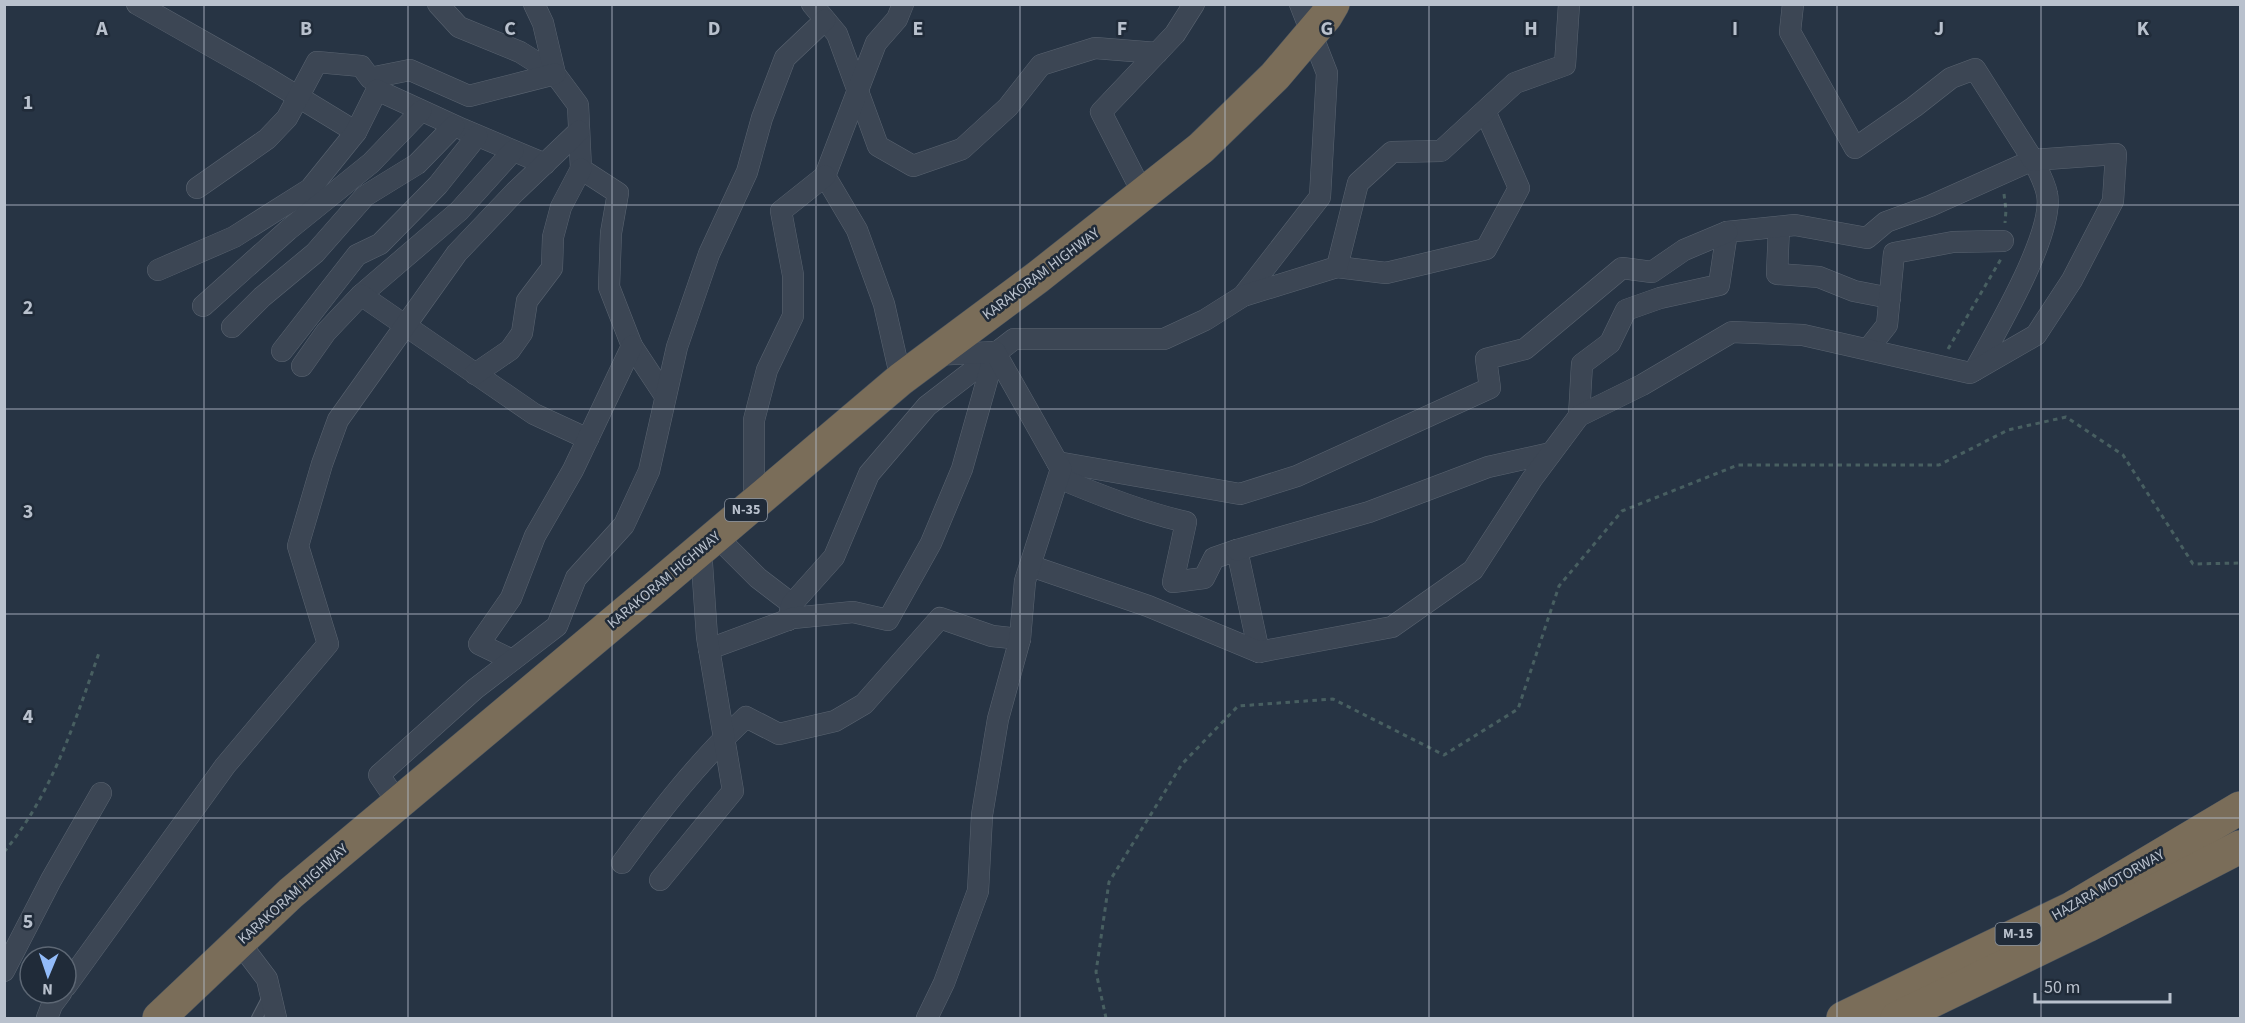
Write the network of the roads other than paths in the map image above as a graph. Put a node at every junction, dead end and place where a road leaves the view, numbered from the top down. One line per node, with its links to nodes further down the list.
1 (137, 4): 14 (street)
2 (438, 4): 12 (street)
3 (534, 4): 12 (street)
4 (903, 4): 13 (street)
5 (1194, 4): 11 (street)
6 (1333, 4): 10 (highway, KARAKORAM HIGHWAY / N-35)
7 (1569, 4): 16 (street)
8 (1793, 4): 22 (street)
9 (819, 12): 13 (street); 48 (street)
10 (1305, 19): 27 (highway, KARAKORAM HIGHWAY / N-35); 34 (street)
11 (1157, 53): 13 (street); 27 (street)
12 (555, 74): 14 (street); 18 (street)
13 (859, 92): 25 (street)
14 (298, 97): 19 (street); 26 (street)
15 (421, 111): 17 (street); 19 (street); 36 (street)
16 (1485, 111): 31 (street); 31 (street)
17 (454, 126): 20 (street); 38 (street)
18 (579, 131): 23 (street); 24 (street)
19 (356, 132): 32 (street)
20 (477, 136): 21 (street); 41 (street)
21 (513, 151): 23 (street); 33 (street)
22 (2033, 160): 28 (street); 45 (street); 45 (street)
23 (545, 164): 37 (street)
24 (581, 169): 39 (street); 46 (street)
25 (825, 176): 47 (street); 53 (street)
26 (197, 188)
27 (1143, 194): 43 (highway, KARAKORAM HIGHWAY / N-35)
28 (1779, 227): 29 (street); 35 (street)
29 (1726, 232): 49 (street); 52 (street)
30 (2003, 241): 35 (street)
31 (1337, 267): 34 (street)
32 (158, 270)
33 (362, 295): 37 (street); 44 (street)
34 (1243, 296): 42 (street)
35 (1890, 298): 40 (street)
36 (203, 306)
37 (406, 325): 46 (street); 71 (street)
38 (232, 327)
39 (632, 346): 48 (street); 50 (street)
40 (1868, 349): 45 (street); 49 (street)
41 (282, 351)
42 (995, 352): 43 (street); 52 (street); 57 (street); 57 (street)
43 (932, 356): 47 (highway, KARAKORAM HIGHWAY / N-35)
44 (302, 366)
45 (1975, 370)
46 (475, 374): 50 (street)
47 (901, 379): 53 (highway, KARAKORAM HIGHWAY / N-35)
48 (665, 396): 61 (street)
49 (1579, 416): 51 (street)
50 (588, 439): 61 (street)
51 (1551, 453): 55 (street); 60 (street)
52 (1058, 470): 55 (street); 56 (street)
53 (754, 503): 54 (highway, KARAKORAM HIGHWAY / N-35)
54 (708, 543): 57 (street); 59 (street); 64 (highway, KARAKORAM HIGHWAY / N-35)
55 (1237, 550): 60 (street)
56 (1031, 566): 58 (street); 60 (street)
57 (790, 612): 59 (street)
58 (1020, 639): 62 (street); 77 (street)
59 (709, 649): 62 (street)
60 (1259, 652)
61 (512, 660): 64 (street)
62 (724, 737): 68 (street); 69 (street)
63 (101, 793): 72 (street)
64 (398, 803): 70 (highway, KARAKORAM HIGHWAY / N-35)
65 (2241, 808): 67 (highway, HAZARA MOTORWAY / M-15)
66 (2241, 847): 67 (highway, HAZARA MOTORWAY / M-15)
67 (2199, 851): 78 (highway, HAZARA MOTORWAY / M-15); 79 (highway, HAZARA MOTORWAY / M-15)
68 (622, 863)
69 (660, 880)
70 (239, 942): 73 (street); 74 (highway, KARAKORAM HIGHWAY / N-35)
71 (78, 970)
72 (4, 971)
73 (270, 992): 75 (lane); 76 (street)
74 (159, 1018)
75 (257, 1018)
76 (276, 1018)
77 (927, 1018)
78 (1843, 1018)
79 (1897, 1018)

